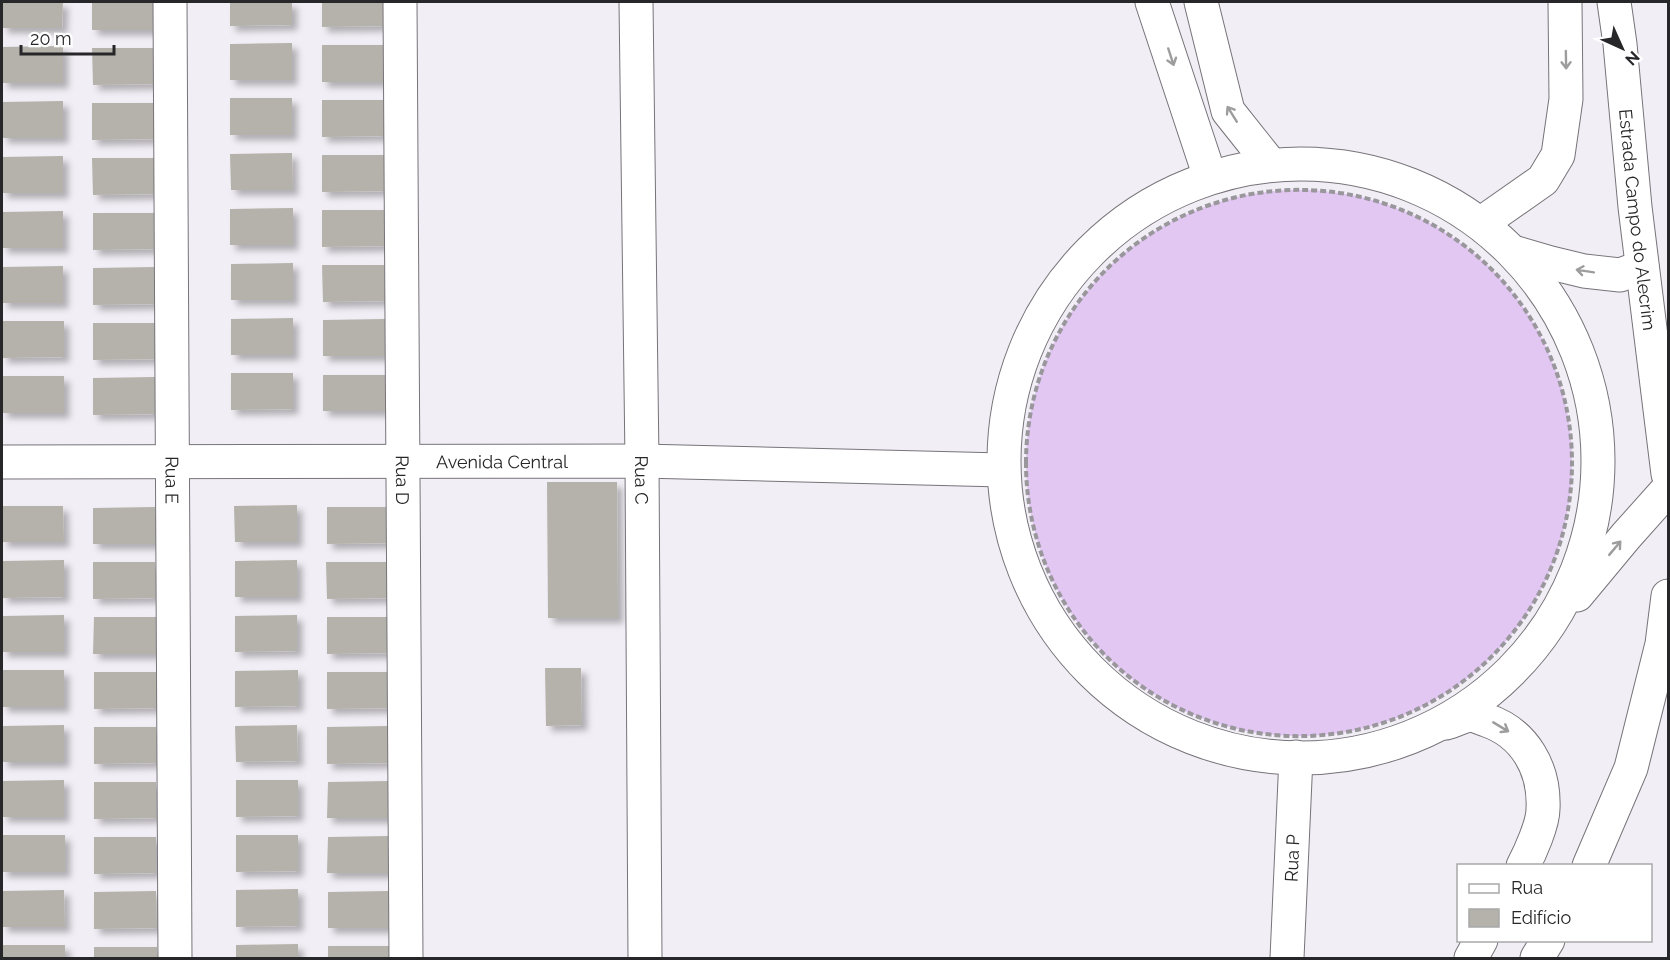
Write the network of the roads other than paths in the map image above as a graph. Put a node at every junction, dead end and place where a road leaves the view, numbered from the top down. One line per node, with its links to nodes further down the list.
1 (170, 2): 15 (street, Rua E)
2 (400, 2): 16 (street, Rua D)
3 (636, 2): 13 (street, Rua C)
4 (1152, 2): 9 (street, one-way to 9)
5 (1201, 2): 8 (street, one-way to 5)
6 (1565, 2): 10 (street, one-way to 10)
7 (1614, 2): 12 (street, Estrada Campo do Alecrim)
8 (1268, 160): 9 (street); 10 (street)
9 (1210, 177): 17 (street)
10 (1483, 222): 11 (street)
11 (1510, 251): 12 (street, one-way to 11); 21 (street)
12 (1642, 267): 18 (street, Estrada Campo do Alecrim)
13 (642, 461): 16 (street, Avenida Central); 17 (street, Avenida Central); 30 (street, Rua C)
14 (2, 462): 15 (street, Avenida Central)
15 (172, 462): 16 (street, Avenida Central); 28 (street, Rua E)
16 (402, 462): 29 (street, Rua D)
17 (1002, 470): 23 (street)
18 (1668, 474)
19 (1668, 489): 21 (street, one-way to 19)
20 (1668, 596): 25 (street)
21 (1526, 659): 22 (street)
22 (1446, 723): 23 (street); 24 (street, one-way to 24)
23 (1296, 757): 31 (street, Rua P)
24 (1524, 864)
25 (1590, 864)
26 (1480, 942): 32 (street)
27 (1547, 942): 33 (street)
28 (175, 958)
29 (406, 958)
30 (645, 958)
31 (1287, 958)
32 (1471, 958)
33 (1537, 958)

